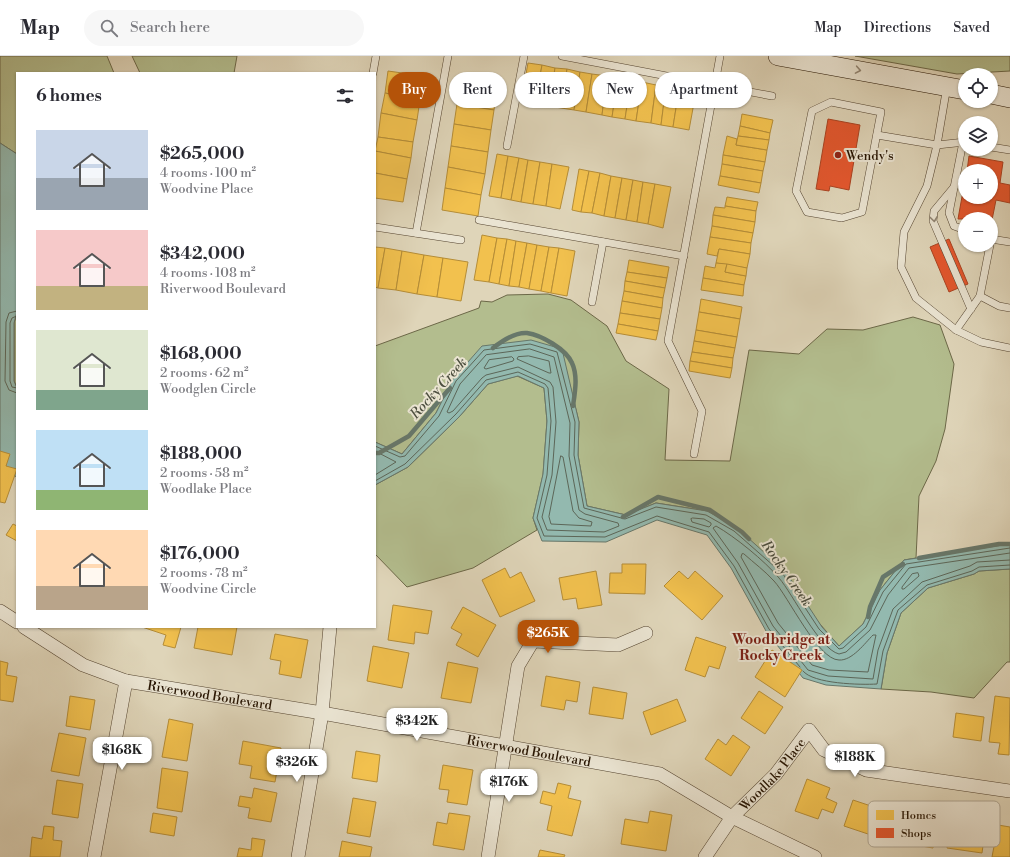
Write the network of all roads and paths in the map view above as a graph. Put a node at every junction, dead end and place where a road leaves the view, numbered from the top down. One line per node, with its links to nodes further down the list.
1 (376, 56): 7 (lane)
2 (448, 56): 28 (lane)
3 (524, 56): 20 (lane)
4 (562, 56): 9 (lane)
5 (720, 56): 8 (lane)
6 (778, 56): 10 (main road, one-way to 10)
7 (373, 72)
8 (717, 72)
9 (655, 74)
10 (947, 86): 11 (main road); 19 (lane)
11 (958, 88)
12 (752, 92): 14 (lane)
13 (998, 95): 15 (main road)
14 (772, 96)
15 (1010, 98)
16 (710, 108): 34 (lane)
17 (877, 135): 17 (lane); 19 (lane)
18 (958, 143): 19 (lane)
19 (937, 145): 39 (lane)
20 (507, 146)
21 (998, 148): 22 (lane)
22 (1010, 150)
23 (961, 156): 24 (lane)
24 (954, 187): 27 (lane); 38 (lane, one-way to 38)
25 (479, 220): 31 (lane)
26 (376, 227): 28 (lane)
27 (958, 227)
28 (416, 233): 29 (lane)
29 (461, 240)
30 (998, 240): 32 (lane)
31 (603, 242): 34 (lane); 36 (lane)
32 (1010, 242)
33 (989, 252): 35 (lane)
34 (684, 256): 41 (lane)
35 (980, 296): 37 (lane); 38 (lane)
36 (592, 302)
37 (1010, 308)
38 (971, 309): 39 (lane)
39 (956, 330): 40 (lane)
40 (1010, 348)
41 (694, 454)
42 (0, 611): 43 (street)
43 (16, 621)
44 (26, 628): 47 (street, Riverwood Boulevard)
45 (330, 628): 48 (street)
46 (646, 633): 49 (street)
47 (126, 680): 48 (street, Riverwood Boulevard); 52 (street)
48 (322, 713): 49 (street, Riverwood Boulevard); 53 (street)
49 (506, 745): 51 (street, Riverwood Boulevard); 54 (street)
50 (1010, 791): 51 (street, Woodlake Place)
51 (732, 817): 55 (street); 56 (street, Riverwood Boulevard)
52 (94, 857)
53 (298, 857)
54 (488, 857)
55 (705, 857)
56 (815, 857)

